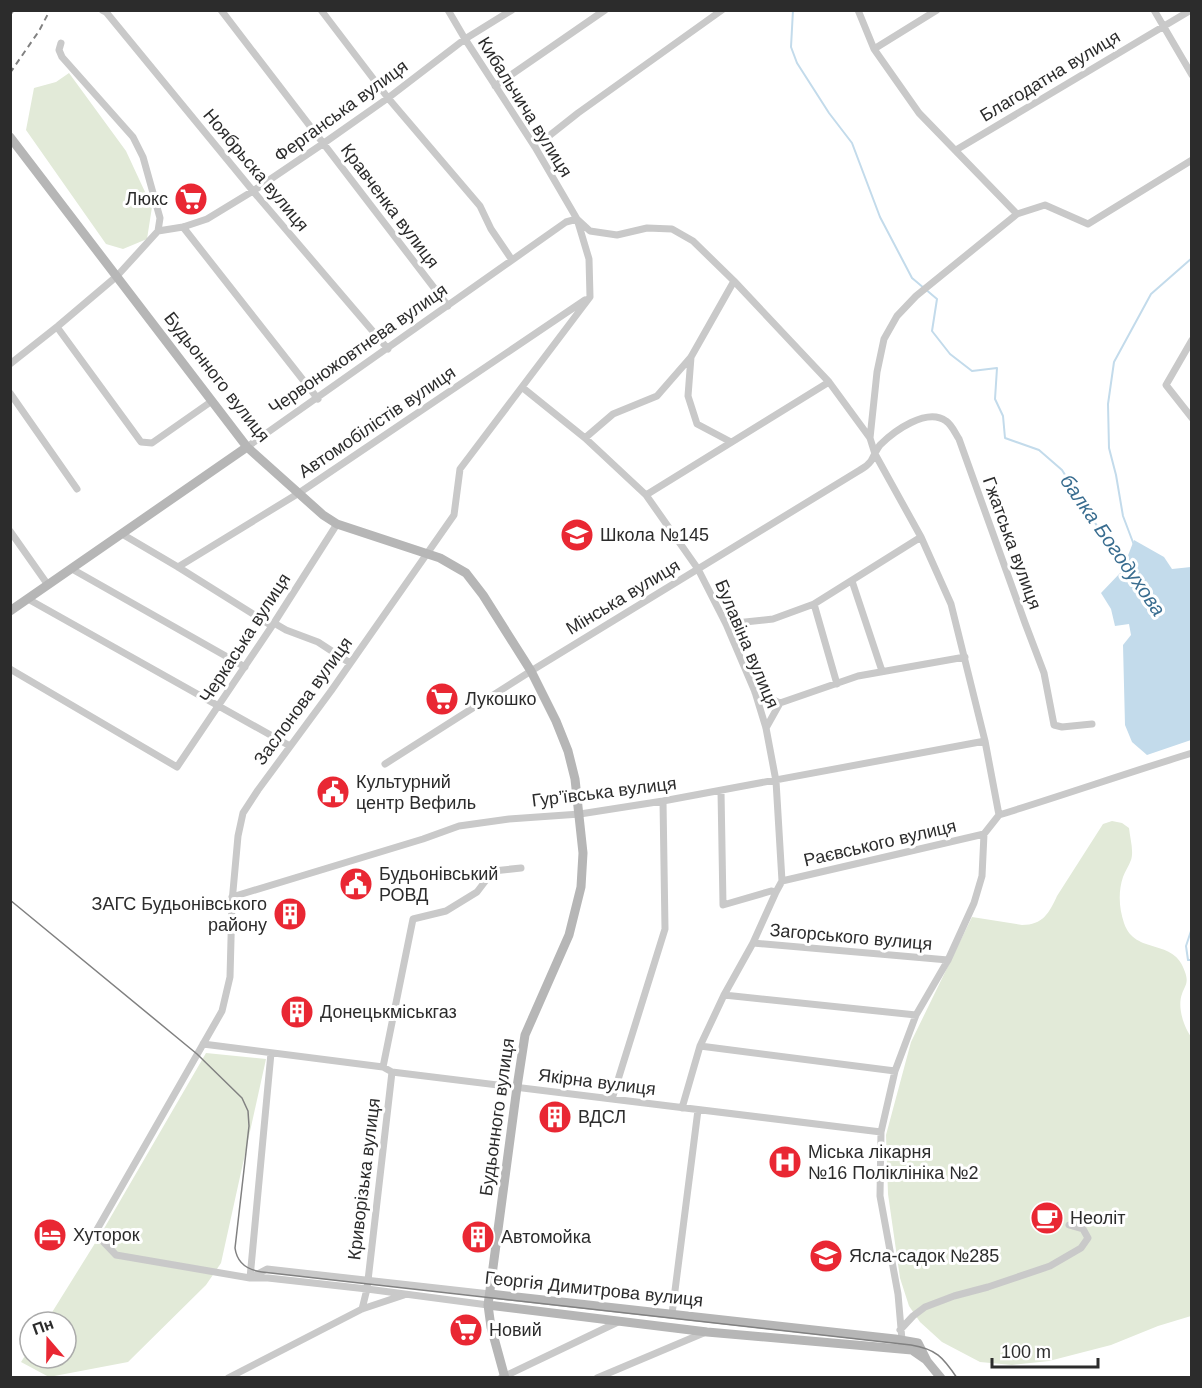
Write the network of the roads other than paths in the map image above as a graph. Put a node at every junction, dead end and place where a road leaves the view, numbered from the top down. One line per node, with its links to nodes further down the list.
1 (102, 10): 24 (street, Ноябрьска вулиця)
2 (221, 10): 20 (street, Кравченка вулиця)
3 (321, 10): 18 (street)
4 (448, 10): 13 (street, Кибальчича вулиця)
5 (512, 10): 13 (street, Ферганська вулиця)
6 (605, 10): 17 (street)
7 (722, 10): 21 (street)
8 (858, 10): 15 (street)
9 (937, 10): 15 (street)
10 (1154, 10): 12 (street)
11 (1191, 10): 12 (street, Благодатна вулиця)
12 (1164, 26): 16 (street); 22 (street, Благодатна вулиця)
13 (465, 39): 17 (street, Кибальчича вулиця); 18 (street, Ферганська вулиця)
14 (61, 43): 28 (street)
15 (874, 49): 22 (street)
16 (1191, 75)
17 (495, 86): 21 (street, Кибальчича вулиця)
18 (388, 98): 20 (street, Ферганська вулиця); 29 (street)
19 (10, 137): 30 (main road, Будьонного вулиця)
20 (324, 144): 24 (street, Ферганська вулиця); 33 (street, Кравченка вулиця)
21 (536, 147): 26 (street, Кибальчича вулиця)
22 (956, 150): 25 (street)
23 (1191, 160): 25 (street)
24 (253, 191): 27 (street, Ферганська вулиця); 36 (street, Ноябрьска вулиця)
25 (1017, 214): 46 (street)
26 (577, 219): 29 (street, Червоножовтнева вулиця); 31 (street); 32 (street)
27 (183, 227): 28 (street, Ферганська вулиця); 42 (street)
28 (158, 231): 30 (street)
29 (512, 260): 33 (street, Червоножовтнева вулиця)
30 (117, 276): 34 (street); 43 (main road, Будьонного вулиця)
31 (734, 281): 37 (street); 39 (street)
32 (590, 297): 40 (street, Заслонова вулиця); 51 (street, Автомобілістів вулиця)
33 (448, 306): 36 (street, Червоножовтнева вулиця)
34 (57, 327): 38 (street); 43 (street)
35 (1191, 340): 44 (street)
36 (388, 349): 42 (street, Червоножовтнева вулиця)
37 (691, 357): 45 (street); 47 (street)
38 (10, 364)
39 (828, 382): 46 (street); 47 (street)
40 (523, 388): 45 (street, Булавіна вулиця); 57 (street, Заслонова вулиця)
41 (10, 393): 50 (street)
42 (318, 399): 48 (street, Червоножовтнева вулиця)
43 (212, 401): 48 (main road, Будьонного вулиця)
44 (1191, 418)
45 (585, 438): 52 (street, Булавіна вулиця)
46 (870, 438): 49 (street)
47 (731, 442): 52 (street)
48 (247, 447): 51 (main road, Будьонного вулиця); 55 (main road, Червоножовтнева вулиця)
49 (875, 454): 56 (street); 60 (street, Мінська вулиця); 78 (street, Гжатська вулиця)
50 (77, 489)
51 (299, 493): 53 (main road, Будьонного вулиця); 58 (street, Автомобілістів вулиця)
52 (646, 495): 60 (street, Булавіна вулиця)
53 (337, 524): 57 (main road, Будьонного вулиця); 67 (street, Черкаська вулиця)
54 (10, 531): 62 (street)
55 (122, 534): 58 (street); 59 (main road, Червоножовтнева вулиця)
56 (921, 537): 61 (street); 68 (street)
57 (426, 553): 69 (street, Заслонова вулиця); 72 (main road, Будьонного вулиця)
58 (178, 567): 67 (street)
59 (72, 568): 62 (main road, Червоножовтнева вулиця); 70 (street)
60 (698, 569): 66 (street, Булавіна вулиця); 72 (street, Мінська вулиця)
61 (852, 580): 64 (street); 73 (street)
62 (48, 585): 63 (main road, Червоножовтнева вулиця)
63 (28, 599): 65 (main road, Червоножовтнева вулиця); 77 (street)
64 (814, 604): 66 (street); 74 (street)
65 (10, 611)
66 (726, 624): 75 (street, Булавіна вулиця)
67 (273, 625): 69 (street); 70 (street, Черкаська вулиця)
68 (965, 657): 73 (street); 80 (street)
69 (350, 663): 81 (street, Заслонова вулиця)
70 (245, 667): 77 (street, Черкаська вулиця)
71 (10, 669): 77 (street, Черкаська вулиця)
72 (531, 671): 83 (street, Мінська вулиця); 87 (main road, Будьонного вулиця)
73 (882, 671): 74 (street)
74 (837, 684): 76 (street)
75 (755, 692): 76 (street); 79 (street, Булавіна вулиця)
76 (780, 704): 79 (street)
77 (218, 706): 81 (street)
78 (1092, 724)
79 (766, 728): 84 (street, Булавіна вулиця)
80 (985, 741): 84 (street, Гур’ївська вулиця); 88 (street)
81 (290, 746): 93 (street, Заслонова вулиця)
82 (1191, 753): 88 (street)
83 (385, 764)
84 (776, 781): 85 (street, Гур’ївська вулиця); 91 (street, Булавіна вулиця)
85 (721, 791): 86 (street, Гур’ївська вулиця); 92 (street)
86 (663, 801): 87 (street, Гур’ївська вулиця); 105 (street)
87 (580, 814): 93 (street, Гур’ївська вулиця); 104 (main road, Будьонного вулиця)
88 (999, 815): 89 (street)
89 (984, 834): 91 (street, Раєвського вулиця); 95 (street)
90 (521, 868): 101 (street)
91 (782, 881): 92 (street)
92 (776, 892): 94 (street)
93 (232, 897): 98 (street, Заслонова вулиця)
94 (753, 943): 95 (street, Загорського вулиця); 96 (street)
95 (948, 960): 97 (street)
96 (724, 995): 97 (street); 99 (street)
97 (916, 1015): 102 (street)
98 (203, 1044): 100 (street, Якірна вулиця); 110 (street, Заслонова вулиця)
99 (700, 1046): 102 (street); 106 (street)
100 (271, 1053): 101 (street, Якірна вулиця); 111 (street)
101 (383, 1067): 103 (street, Якірна вулиця)
102 (895, 1071): 108 (street)
103 (392, 1072): 104 (street, Якірна вулиця); 112 (street, Криворізька вулиця)
104 (517, 1087): 105 (street, Якірна вулиця); 115 (main road, Будьонного вулиця)
105 (612, 1099): 106 (street, Якірна вулиця)
106 (682, 1108): 107 (street, Якірна вулиця)
107 (698, 1110): 108 (street, Якірна вулиця); 118 (street)
108 (881, 1132): 120 (street)
109 (1070, 1225): 120 (street)
110 (95, 1233): 111 (street, Георгія Димитрова вулиця)
111 (250, 1278): 112 (street, Георгія Димитрова вулиця); 113 (street, Георгія Димитрова вулиця)
112 (368, 1280): 113 (street, Криворізька вулиця); 115 (street, Георгія Димитрова вулиця)
113 (367, 1289): 114 (street, Георгія Димитрова вулиця); 117 (street)
114 (407, 1294): 116 (street, Георгія Димитрова вулиця); 117 (street, Георгія Димитрова вулиця)
115 (490, 1294): 116 (main road, Будьонного вулиця); 118 (main road, Георгія Димитрова вулиця)
116 (488, 1305): 119 (main road, Георгія Димитрова вулиця); 125 (main road, Будьонного вулиця)
117 (362, 1309): 124 (street, Георгія Димитрова вулиця)
118 (672, 1314): 122 (main road, Георгія Димитрова вулиця)
119 (618, 1322): 121 (main road, Георгія Димитрова вулиця); 125 (street)
120 (900, 1330): 122 (street)
121 (707, 1332): 123 (main road, Георгія Димитрова вулиця); 126 (street)
122 (902, 1340): 123 (main road, Георгія Димитрова вулиця)
123 (927, 1361): 127 (main road, Георгія Димитрова вулиця)
124 (228, 1377)
125 (503, 1377)
126 (597, 1377)
127 (941, 1377)

